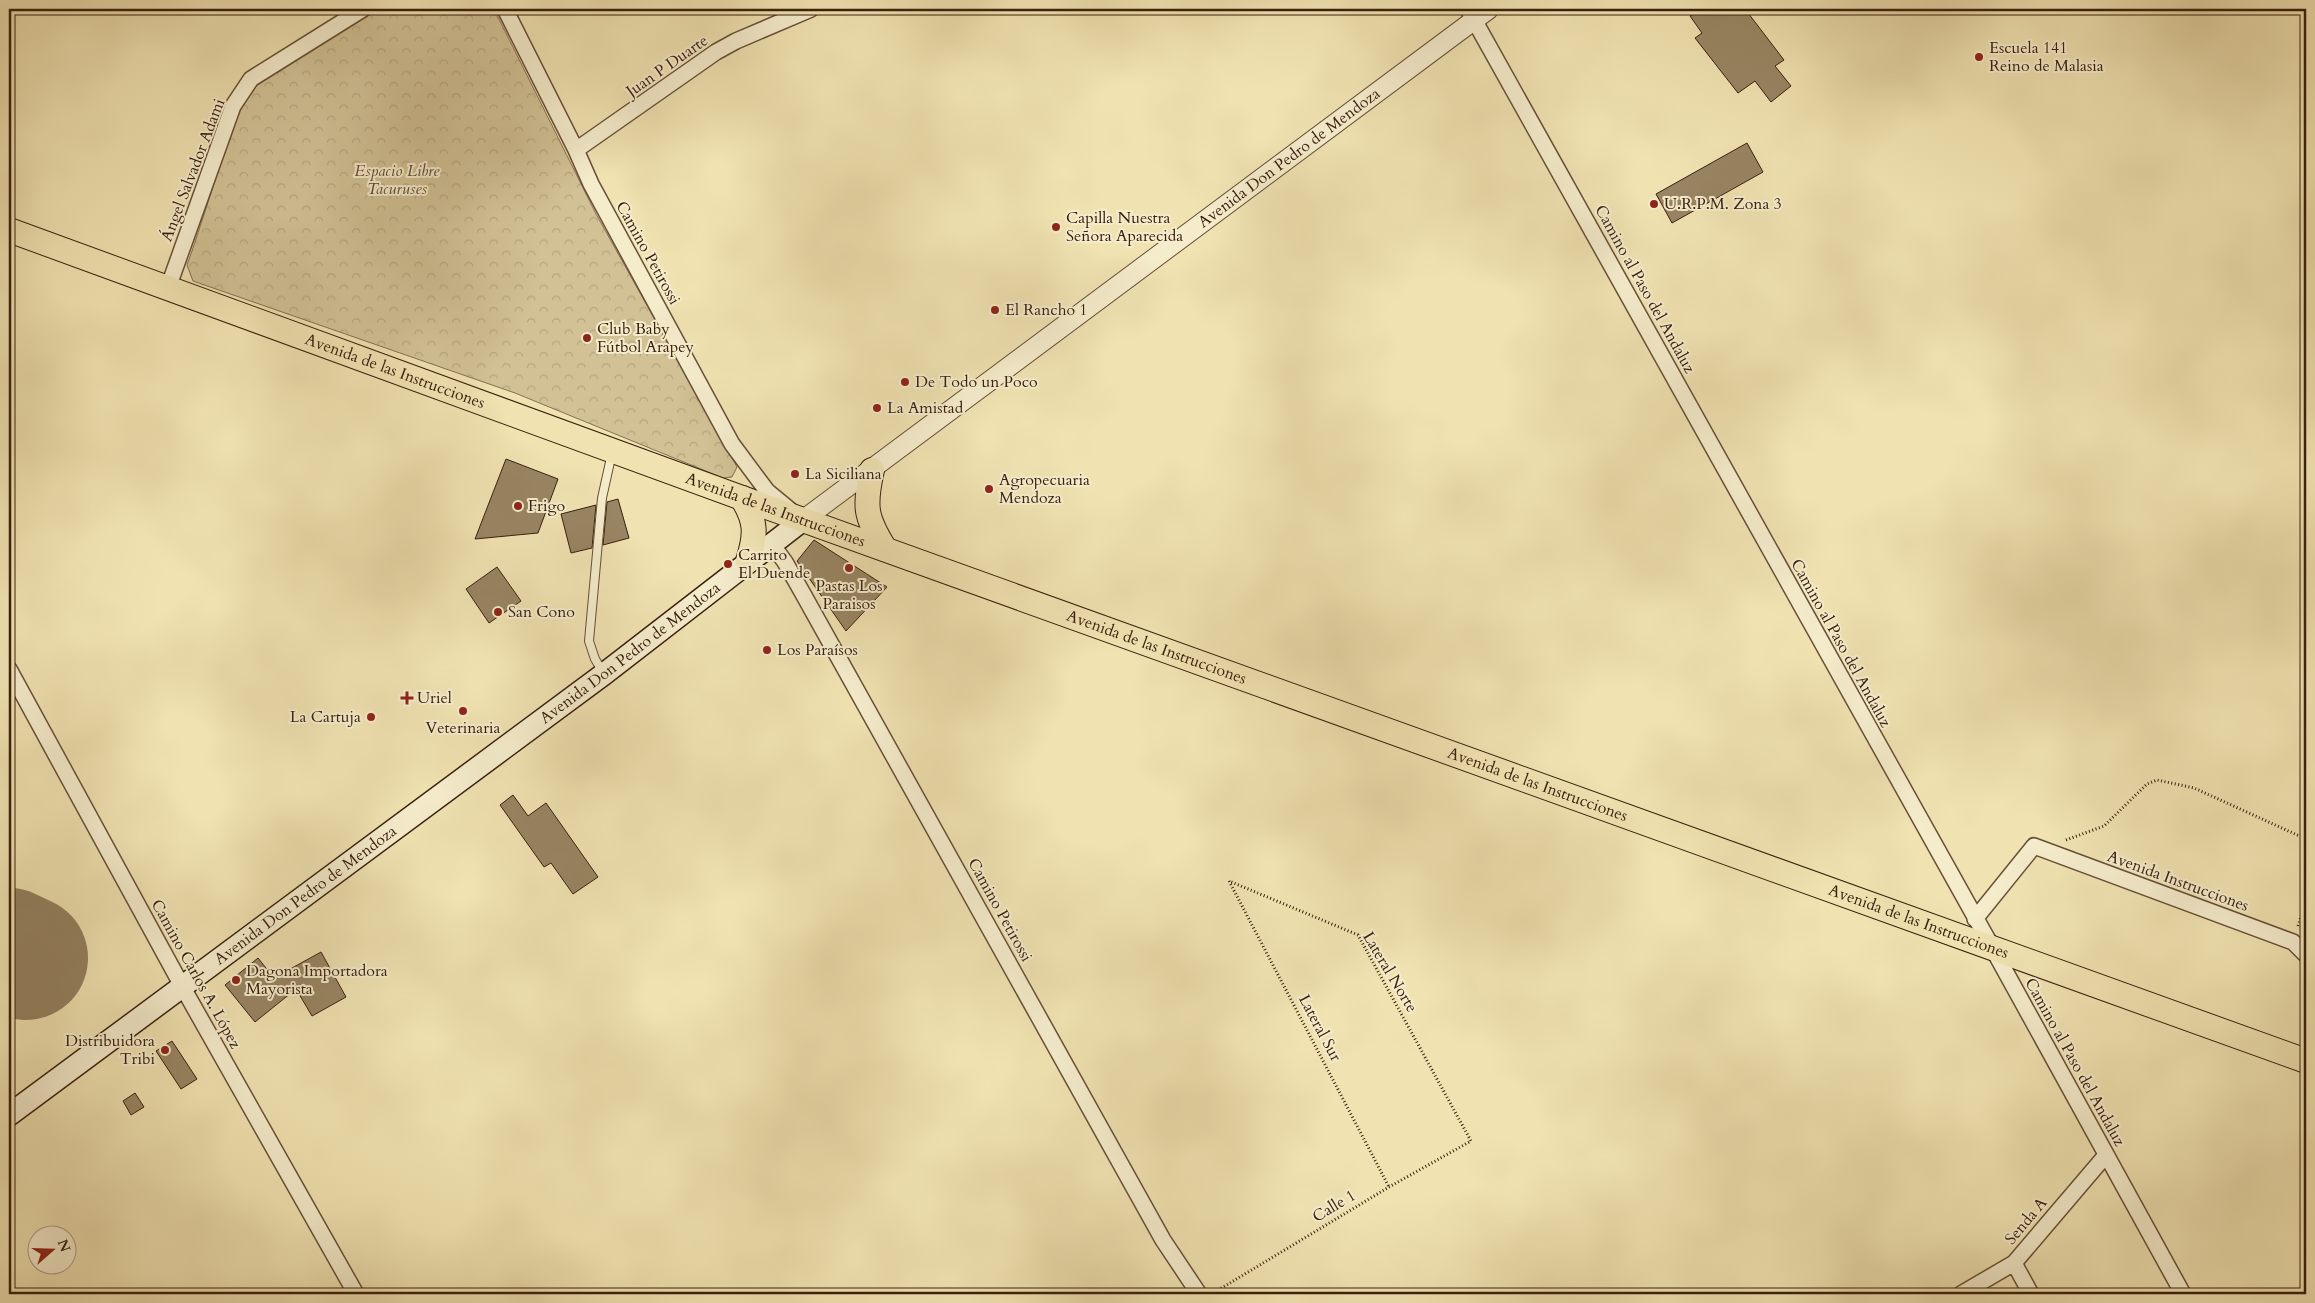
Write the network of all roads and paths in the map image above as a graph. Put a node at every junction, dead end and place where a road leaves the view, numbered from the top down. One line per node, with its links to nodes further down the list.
1 (363, 9): 7 (street, Ángel Salvador Adami)
2 (505, 9): 5 (street, Camino Petirossi)
3 (811, 9): 5 (street, Juan P Duarte)
4 (1477, 12): 9 (street, Avenida Don Pedro de Mendoza); 21 (street, Camino al Paso del Andaluz)
5 (576, 150): 11 (street, Camino Petirossi)
6 (9, 230): 7 (main road, Avenida de las Instrucciones)
7 (168, 288): 8 (main road, Avenida de las Instrucciones)
8 (613, 451): 10 (main road, Avenida de las Instrucciones); 16 (lane)
9 (872, 470): 11 (street, Avenida Don Pedro de Mendoza); 13 (main road)
10 (742, 498): 11 (main road, Avenida de las Instrucciones); 14 (main road)
11 (803, 520): 12 (main road, Avenida Don Pedro de Mendoza); 13 (main road, Avenida de las Instrucciones)
12 (771, 543): 14 (main road, Avenida Don Pedro de Mendoza); 33 (street, Camino Petirossi)
13 (885, 549): 23 (main road, Avenida de las Instrucciones)
14 (748, 561): 16 (main road, Avenida Don Pedro de Mendoza)
15 (9, 669): 25 (street, Camino Carlos A. López)
16 (604, 674): 25 (main road, Avenida Don Pedro de Mendoza)
17 (2306, 839): 18 (path)
18 (2034, 846): 21 (street); 22 (street, Avenida Instrucciones)
19 (1229, 881): 28 (path, Lateral Norte); 30 (path, Lateral Sur)
20 (2306, 901): 22 (path)
21 (1974, 919): 23 (street, Camino al Paso del Andaluz)
22 (2292, 942): 24 (street, Avenida Instrucciones)
23 (1993, 949): 26 (main road, Avenida de las Instrucciones); 29 (street, Camino al Paso del Andaluz)
24 (2306, 955)
25 (182, 986): 27 (main road, Avenida Don Pedro de Mendoza); 32 (street, Camino Carlos A. López)
26 (2305, 1056)
27 (9, 1115)
28 (1471, 1141): 30 (path, Calle 1)
29 (2106, 1155): 31 (street, Senda A); 37 (street, Camino al Paso del Andaluz)
30 (1389, 1187): 34 (path, Calle 1)
31 (2014, 1263): 35 (street, Senda A); 36 (street)
32 (356, 1294)
33 (1199, 1294)
34 (1212, 1294)
35 (1961, 1294)
36 (2031, 1294)
37 (2183, 1294)

